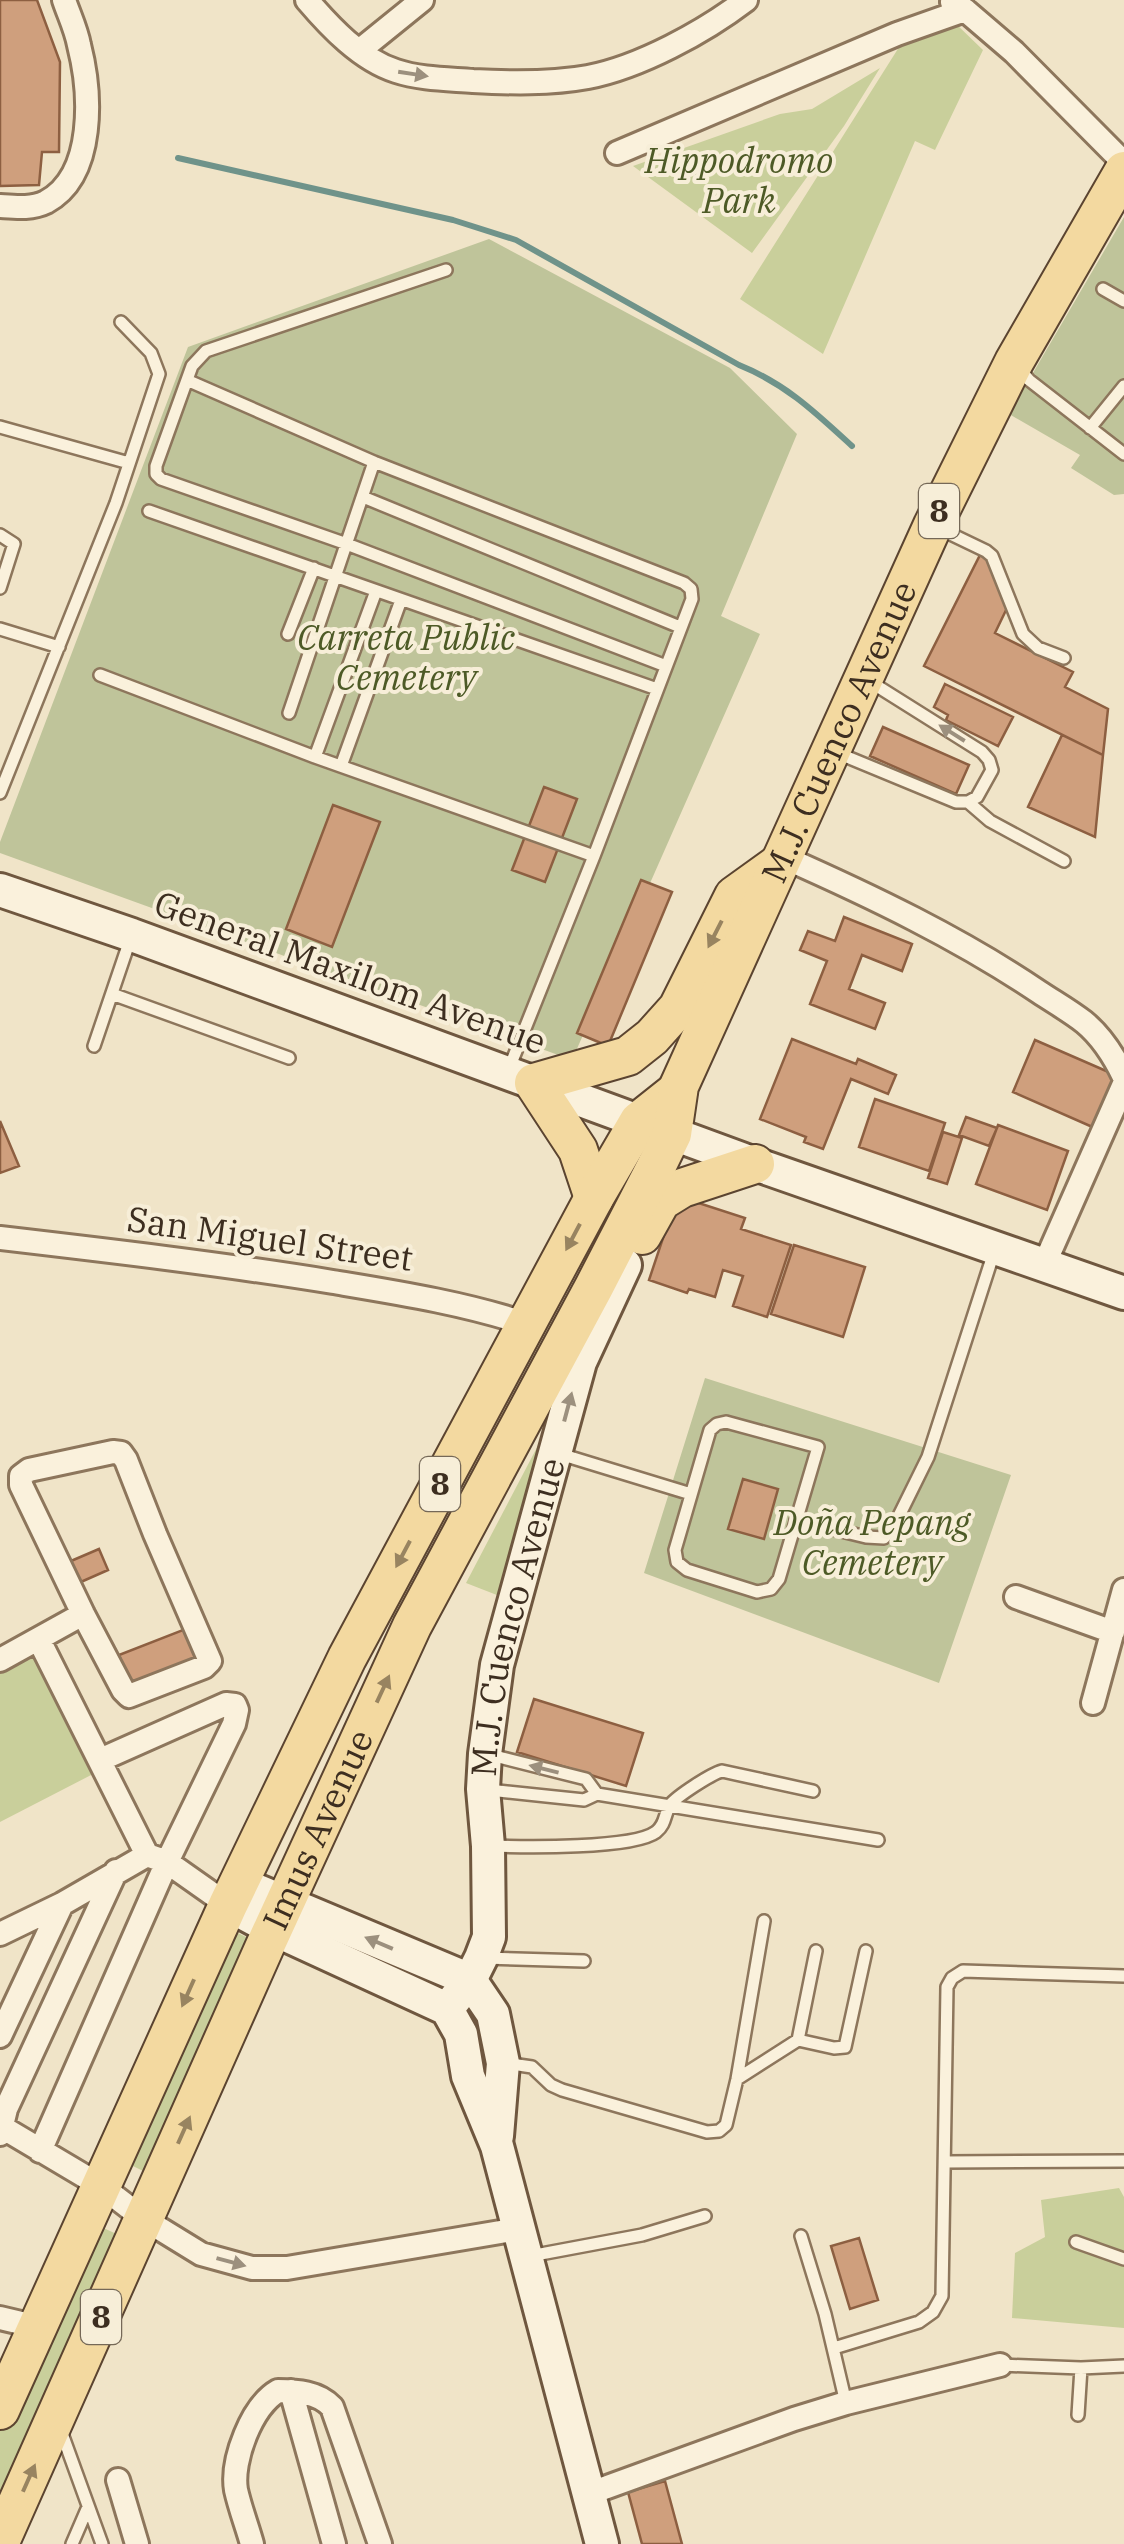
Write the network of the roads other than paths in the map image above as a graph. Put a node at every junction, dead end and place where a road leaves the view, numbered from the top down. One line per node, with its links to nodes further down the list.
1 (64, 0): 10 (street)
2 (307, 0): 6 (street)
3 (422, 0): 6 (street)
4 (746, 0): 6 (street, one-way to 4)
5 (957, 5): 7 (street); 8 (street)
6 (358, 51)
7 (617, 153)
8 (1124, 163)
9 (1124, 171): 15 (main road, M.J. Cuenco Avenue / 8)
10 (0, 206)
11 (446, 270): 16 (lane)
12 (1104, 289): 13 (lane)
13 (1124, 301)
14 (122, 322): 22 (lane)
15 (1014, 362): 19 (lane); 25 (main road, M.J. Cuenco Avenue / 8)
16 (189, 380): 21 (lane); 27 (lane)
17 (1124, 386): 19 (lane)
18 (0, 428): 22 (lane)
19 (1090, 428): 20 (lane)
20 (1124, 454)
21 (374, 462): 23 (lane); 33 (lane)
22 (129, 463): 36 (lane)
23 (363, 497): 27 (lane); 33 (lane)
24 (149, 511): 28 (lane)
25 (932, 525): 37 (lane); 40 (main road, M.J. Cuenco Avenue / 8)
26 (0, 536): 30 (lane)
27 (344, 543): 29 (lane); 38 (lane)
28 (314, 568): 29 (lane); 35 (lane)
29 (336, 576): 31 (lane); 42 (lane)
30 (0, 588)
31 (376, 592): 32 (lane); 44 (lane)
32 (401, 600): 41 (lane); 45 (lane)
33 (680, 627): 38 (lane)
34 (0, 629): 36 (lane)
35 (288, 634)
36 (58, 647): 46 (lane)
37 (1064, 658)
38 (666, 666): 41 (lane)
39 (100, 675): 44 (lane)
40 (864, 678): 43 (main road, M.J. Cuenco Avenue / 8); 47 (lane, one-way to 40)
41 (657, 689): 48 (lane)
42 (290, 713)
43 (830, 750): 47 (lane); 49 (main road, M.J. Cuenco Avenue / 8)
44 (315, 757): 45 (lane)
45 (341, 766): 48 (lane)
46 (0, 793)
47 (968, 802): 50 (lane)
48 (594, 856): 56 (lane)
49 (781, 860): 56 (main road, one-way to 56); 57 (street); 58 (main road, M.J. Cuenco Avenue / 8)
50 (1064, 861)
51 (0, 890): 52 (main road, General Maxilom Avenue)
52 (132, 935): 53 (lane); 56 (main road, General Maxilom Avenue)
53 (112, 994): 54 (lane); 55 (lane)
54 (94, 1046)
55 (289, 1058)
56 (520, 1078): 58 (main road, General Maxilom Avenue); 60 (main road)
57 (1124, 1080): 63 (street)
58 (655, 1128): 59 (main road, General Maxilom Avenue); 60 (main road, Imus Avenue / 8); 64 (main road, Imus Avenue / 8)
59 (755, 1164): 62 (main road, General Maxilom Avenue); 64 (main road)
60 (594, 1198): 66 (main road, Imus Avenue / 8, one-way to 66)
61 (0, 1238): 66 (street, San Miguel Street)
62 (996, 1248): 63 (main road, General Maxilom Avenue); 69 (lane)
63 (1044, 1264): 65 (main road, General Maxilom Avenue)
64 (610, 1276): 67 (main road, M.J. Cuenco Avenue / 8, one-way to 64); 89 (main road, Imus Avenue / 8, one-way to 64)
65 (1124, 1292)
66 (526, 1324): 87 (main road, Imus Avenue / 8, one-way to 87)
67 (556, 1453): 68 (lane); 77 (main road, M.J. Cuenco Avenue / 8)
68 (691, 1494): 69 (lane); 69 (lane)
69 (796, 1520)
70 (1124, 1590): 73 (street)
71 (1016, 1598): 73 (street)
72 (83, 1614): 72 (street); 74 (street)
73 (1113, 1632): 76 (street)
74 (39, 1640): 75 (street); 78 (street)
75 (0, 1660)
76 (1093, 1703)
77 (485, 1754): 79 (main road, M.J. Cuenco Avenue / 8); 81 (lane, one-way to 77)
78 (100, 1760): 85 (street); 85 (street)
79 (483, 1789): 81 (lane); 84 (main road, M.J. Cuenco Avenue / 8)
80 (813, 1791): 82 (lane)
81 (597, 1794): 82 (lane)
82 (670, 1805): 83 (lane); 84 (lane)
83 (878, 1840)
84 (488, 1846): 95 (main road, M.J. Cuenco Avenue / 8)
85 (157, 1859): 86 (street); 87 (street); 105 (street)
86 (116, 1871): 88 (street); 103 (street)
87 (222, 1890): 89 (main road); 108 (main road, Imus Avenue / 8, one-way to 108)
88 (62, 1904): 91 (street); 98 (street)
89 (279, 1916): 95 (main road, one-way to 89); 97 (main road); 110 (main road, Imus Avenue / 8, one-way to 89)
90 (764, 1920): 101 (lane)
91 (0, 1934)
92 (816, 1951): 99 (lane)
93 (866, 1952): 99 (lane)
94 (584, 1961): 95 (lane)
95 (476, 1969): 97 (main road); 100 (main road)
96 (1124, 1976): 107 (lane)
97 (446, 2009): 104 (main road)
98 (0, 2036)
99 (798, 2040): 101 (lane)
100 (502, 2063): 101 (lane); 104 (main road)
101 (737, 2079)
102 (0, 2082): 103 (street)
103 (2, 2124): 105 (street)
104 (496, 2146): 113 (main road)
105 (40, 2152): 108 (street)
106 (1124, 2161): 107 (lane)
107 (945, 2162): 117 (lane)
108 (101, 2186): 110 (street); 116 (main road, Imus Avenue / 8)
109 (705, 2216): 113 (lane)
110 (144, 2219): 113 (street, one-way to 113); 124 (main road, Imus Avenue / 8)
111 (802, 2236): 117 (lane)
112 (1076, 2242): 114 (lane)
113 (522, 2243): 127 (main road)
114 (1124, 2258)
115 (0, 2318): 116 (street)
116 (38, 2327): 123 (main road, Imus Avenue / 8)
117 (834, 2348): 122 (lane)
118 (1000, 2365): 120 (lane); 122 (street)
119 (1124, 2366): 120 (lane)
120 (1080, 2368): 125 (lane)
121 (291, 2391): 133 (street); 134 (street); 135 (street)
122 (846, 2403): 127 (street)
123 (0, 2410)
124 (58, 2414): 128 (lane); 129 (main road, Imus Avenue / 8, one-way to 124)
125 (1078, 2415)
126 (118, 2480): 132 (street)
127 (588, 2494): 136 (main road)
128 (88, 2507): 130 (lane); 131 (lane)
129 (0, 2542)
130 (72, 2544)
131 (102, 2544)
132 (137, 2544)
133 (252, 2544)
134 (334, 2544)
135 (380, 2544)
136 (602, 2544)

